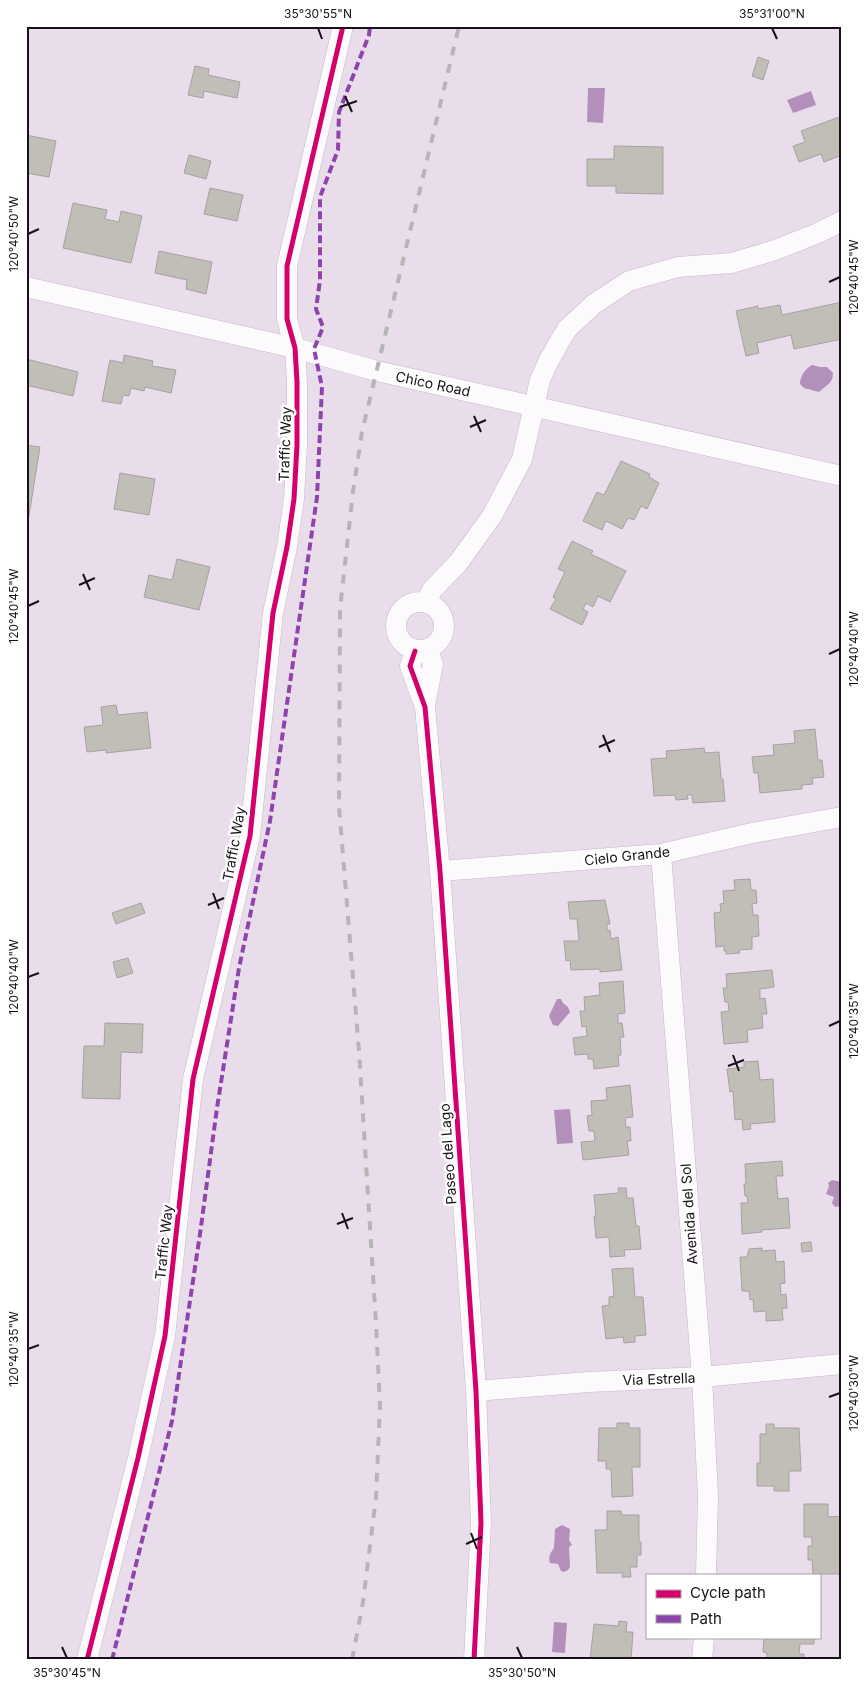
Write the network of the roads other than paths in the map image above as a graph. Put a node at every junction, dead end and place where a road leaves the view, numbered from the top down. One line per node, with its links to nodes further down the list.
1 (343, 26): 4 (street, Traffic Way)
2 (842, 220): 5 (street)
3 (26, 287): 4 (street, Chico Road)
4 (295, 348): 5 (street, Chico Road); 17 (street, Traffic Way)
5 (534, 406): 6 (street, Chico Road); 7 (street)
6 (842, 476)
7 (426, 602): 8 (street); 8 (street)
8 (422, 650): 11 (street, Paseo del Lago)
9 (842, 817): 10 (street, Cielo Grande)
10 (661, 854): 11 (street, Cielo Grande); 13 (street, Avenida del Sol)
11 (440, 871): 14 (street, Paseo del Lago)
12 (842, 1364): 13 (street, Via Estrella)
13 (702, 1377): 14 (street, Via Estrella); 15 (street, Avenida del Sol)
14 (476, 1391): 18 (street, Paseo del Lago)
15 (706, 1574)
16 (704, 1638): 19 (street)
17 (87, 1660)
18 (474, 1660)
19 (702, 1660)

